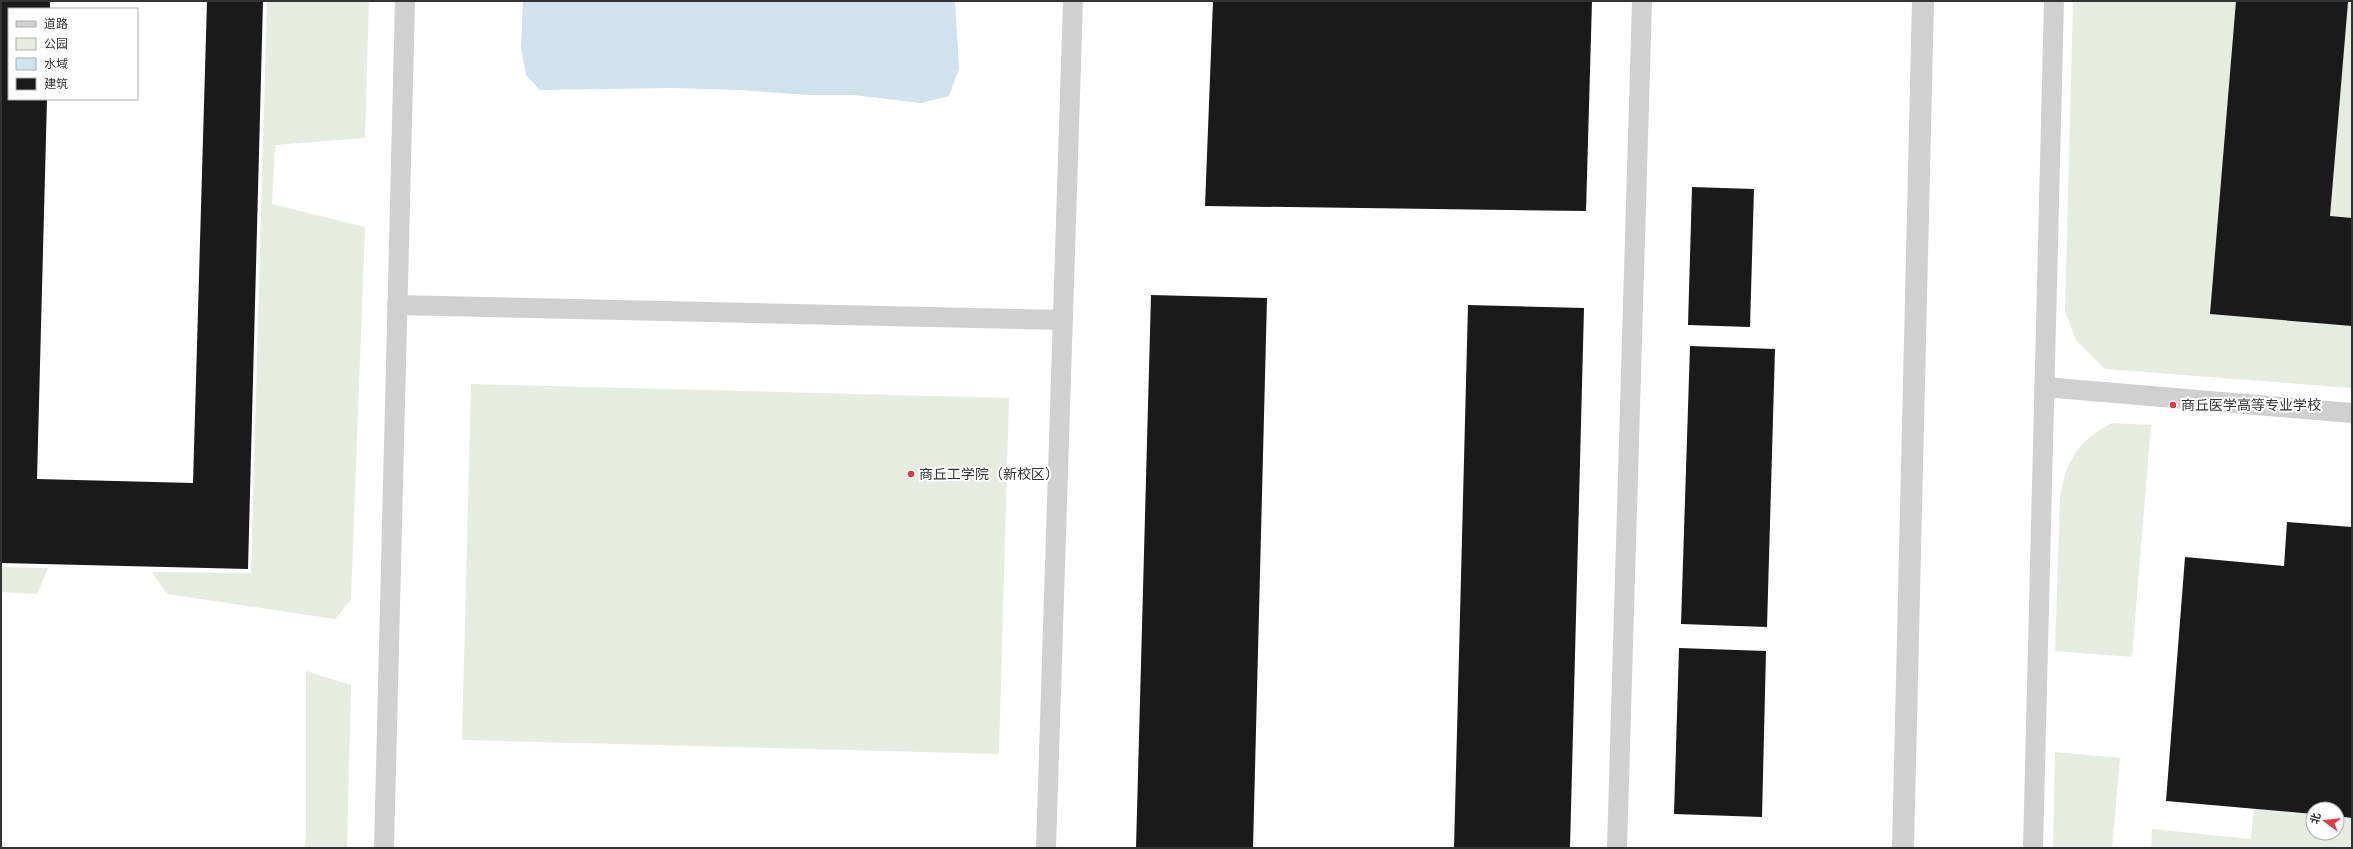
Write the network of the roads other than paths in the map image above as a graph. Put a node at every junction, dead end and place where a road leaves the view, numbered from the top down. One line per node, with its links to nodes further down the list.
1 (405, 1): 6 (lane)
2 (1073, 1): 7 (lane)
3 (1642, 1): 12 (lane)
4 (1923, 1): 13 (street)
5 (2054, 1): 8 (lane)
6 (397, 305): 7 (lane); 10 (lane)
7 (1063, 320): 11 (lane)
8 (2044, 387): 9 (lane); 14 (lane)
9 (2352, 413)
10 (384, 848)
11 (1046, 848)
12 (1617, 848)
13 (1903, 848)
14 (2033, 848)

